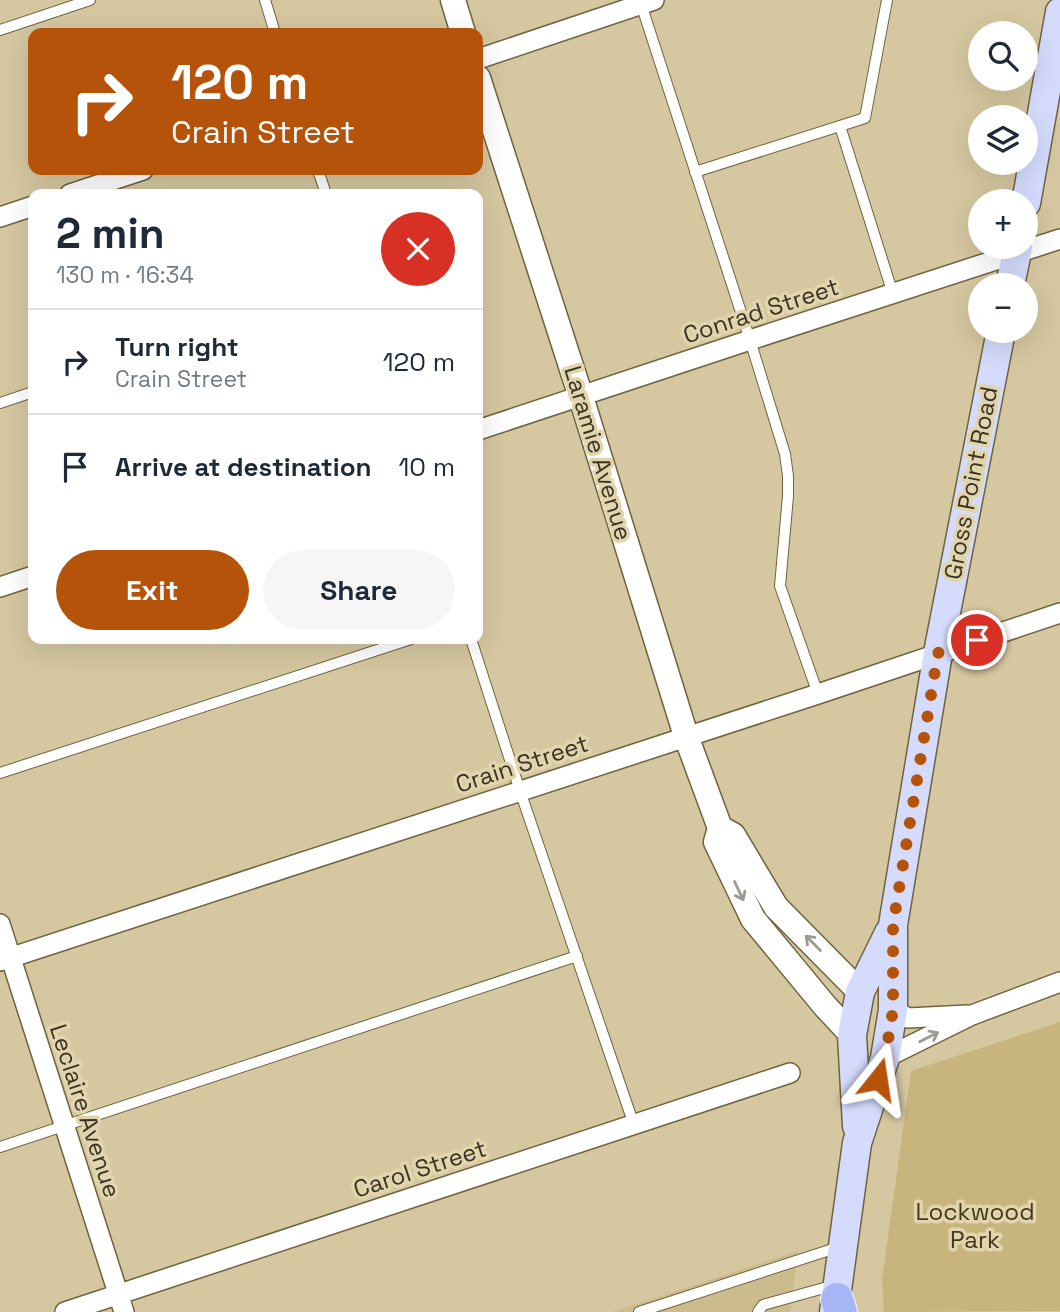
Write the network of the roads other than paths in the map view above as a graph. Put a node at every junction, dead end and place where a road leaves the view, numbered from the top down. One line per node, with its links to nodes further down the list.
1 (90, 0): 9 (lane)
2 (265, 0): 7 (lane)
3 (453, 0): 8 (street)
4 (887, 0): 12 (lane)
5 (645, 2): 10 (street); 13 (lane)
6 (1060, 12): 16 (main road)
7 (273, 28)
8 (461, 28)
9 (0, 30)
10 (483, 57)
11 (483, 94): 26 (street, Laramie Avenue)
12 (840, 126): 13 (lane); 22 (lane)
13 (695, 172): 23 (lane)
14 (128, 175): 15 (street)
15 (84, 189)
16 (1028, 189)
17 (28, 208): 18 (street)
18 (0, 217)
19 (1060, 239): 20 (street, Conrad Street)
20 (1038, 245)
21 (992, 259): 22 (street, Conrad Street)
22 (893, 294): 23 (street, Conrad Street)
23 (750, 340): 26 (street, Conrad Street); 35 (lane)
24 (999, 343): 34 (main road, Gross Point Road)
25 (28, 394): 27 (lane)
26 (580, 397): 28 (street, Conrad Street); 36 (street, Laramie Avenue)
27 (0, 403)
28 (483, 428)
29 (28, 578): 30 (street)
30 (0, 587)
31 (1060, 612): 34 (street, Crain Street)
32 (396, 644): 37 (lane)
33 (473, 644): 38 (lane)
34 (938, 653): 35 (street, Crain Street); 41 (main road, Gross Point Road)
35 (818, 694): 36 (street, Crain Street)
36 (686, 736): 38 (street, Crain Street); 39 (street, Laramie Avenue)
37 (0, 773)
38 (520, 791): 42 (lane); 43 (street, Crain Street)
39 (720, 828): 45 (street, Laramie Avenue, one-way to 39); 47 (street, Laramie Avenue, one-way to 47)
40 (0, 924): 43 (street, Leclaire Avenue)
41 (893, 925): 45 (main road, Gross Point Road); 45 (main road, Gross Point Road)
42 (576, 956): 49 (lane); 50 (lane)
43 (5, 960): 50 (street, Leclaire Avenue)
44 (1060, 982): 46 (street)
45 (877, 1001): 46 (street); 47 (main road, Gross Point Road); 47 (main road, Gross Point Road)
46 (972, 1015): 47 (street, one-way to 46)
47 (869, 1047): 51 (main road, Gross Point Road); 51 (main road, Gross Point Road)
48 (790, 1073): 49 (street, Carol Street)
49 (634, 1125): 55 (street, Carol Street)
50 (65, 1126): 52 (lane); 55 (street, Leclaire Avenue)
51 (858, 1143): 53 (main road, Gross Point Road)
52 (0, 1147)
53 (843, 1246): 54 (main road, Gross Point Road); 57 (lane)
54 (838, 1302): 58 (lane)
55 (121, 1303): 56 (street, Carol Street)
56 (65, 1312)
57 (639, 1312)
58 (758, 1312)

